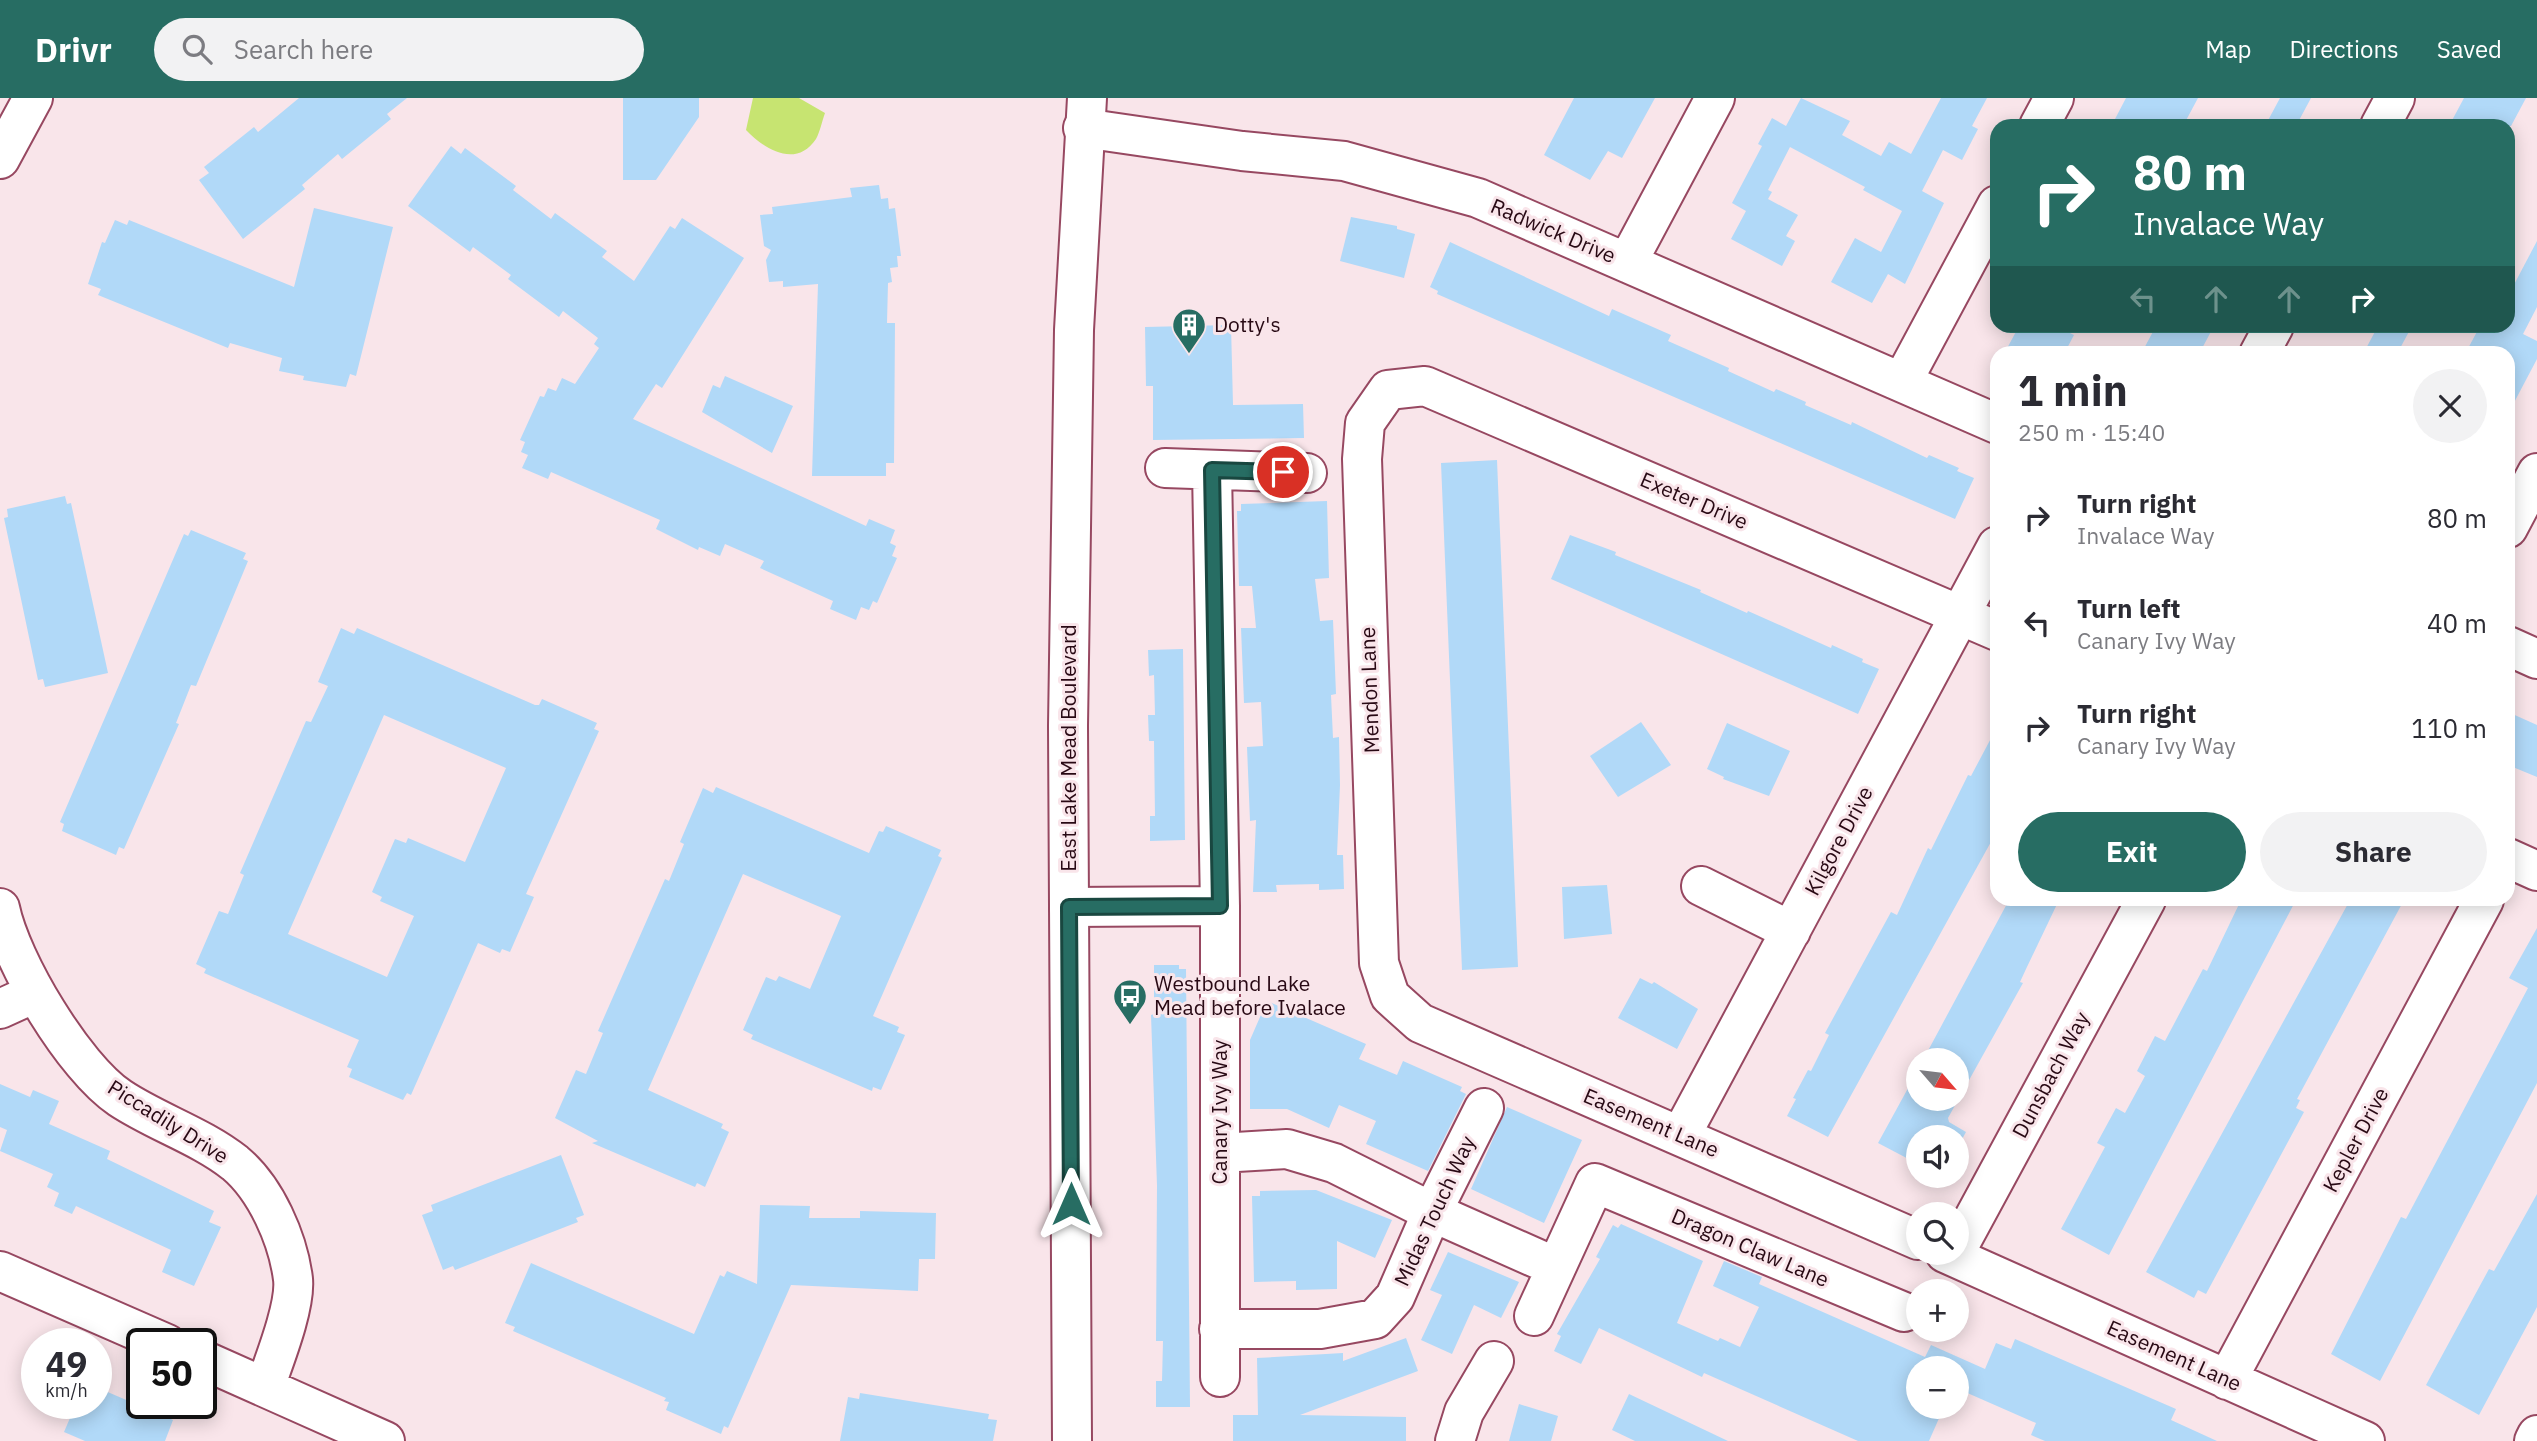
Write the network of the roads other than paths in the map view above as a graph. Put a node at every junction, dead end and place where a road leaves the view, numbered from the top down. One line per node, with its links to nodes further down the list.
1 (33, 98): 8 (street)
2 (1715, 98): 10 (street)
3 (2054, 98): 6 (street)
4 (2395, 98): 7 (street)
5 (1085, 113): 10 (street, Radwick Drive); 30 (street, East Lake Mead Boulevard)
6 (2043, 119)
7 (2384, 119)
8 (0, 159)
9 (1990, 218): 11 (street)
10 (1627, 263): 11 (street, Radwick Drive)
11 (1902, 382): 13 (street, Radwick Drive)
12 (1388, 390): 20 (street, Exeter Drive); 34 (street, Mendon Lane)
13 (1990, 421)
14 (1165, 468): 15 (street)
15 (1212, 470): 16 (street); 27 (street, Canary Ivy Way)
16 (1307, 473)
17 (2537, 473): 18 (street)
18 (2515, 515)
19 (1990, 559): 20 (street, Kilgore Drive)
20 (1961, 615): 21 (street, Exeter Drive); 32 (street, Kilgore Drive)
21 (1990, 628)
22 (2515, 649): 23 (street)
23 (2537, 659)
24 (2515, 861): 25 (street)
25 (2537, 871)
26 (1701, 886): 32 (street)
27 (1220, 906): 30 (street); 38 (street, Canary Ivy Way)
28 (2143, 906): 40 (street, Dunsbach Way)
29 (2481, 906): 52 (street, Kepler Drive)
30 (1069, 907): 56 (street, East Lake Mead Boulevard)
31 (0, 908): 33 (street, Piccadily Drive)
32 (1790, 931): 37 (street, Kilgore Drive)
33 (35, 993): 35 (street); 53 (street, Piccadily Drive)
34 (1390, 996): 37 (street, Easement Lane)
35 (0, 1009)
36 (1484, 1108): 39 (street, Midas Touch Way)
37 (1681, 1135): 41 (street, Easement Lane)
38 (1220, 1153): 39 (street); 48 (street, Canary Ivy Way)
39 (1432, 1212): 43 (street); 48 (street, Midas Touch Way)
40 (1969, 1224)
41 (1906, 1235)
42 (1969, 1260): 52 (street, Easement Lane)
43 (1556, 1267): 45 (street, Dragon Claw Lane); 46 (street)
44 (0, 1271): 47 (street)
45 (1904, 1312)
46 (1534, 1316)
47 (130, 1328)
48 (1219, 1329): 51 (street, Canary Ivy Way)
49 (1494, 1361): 57 (street)
50 (217, 1366): 53 (street)
51 (1220, 1377)
52 (2227, 1380): 58 (street, Easement Lane)
53 (265, 1387): 55 (street)
54 (2537, 1435): 59 (street)
55 (385, 1441)
56 (1072, 1441)
57 (1455, 1441)
58 (2365, 1441)
59 (2534, 1441)

